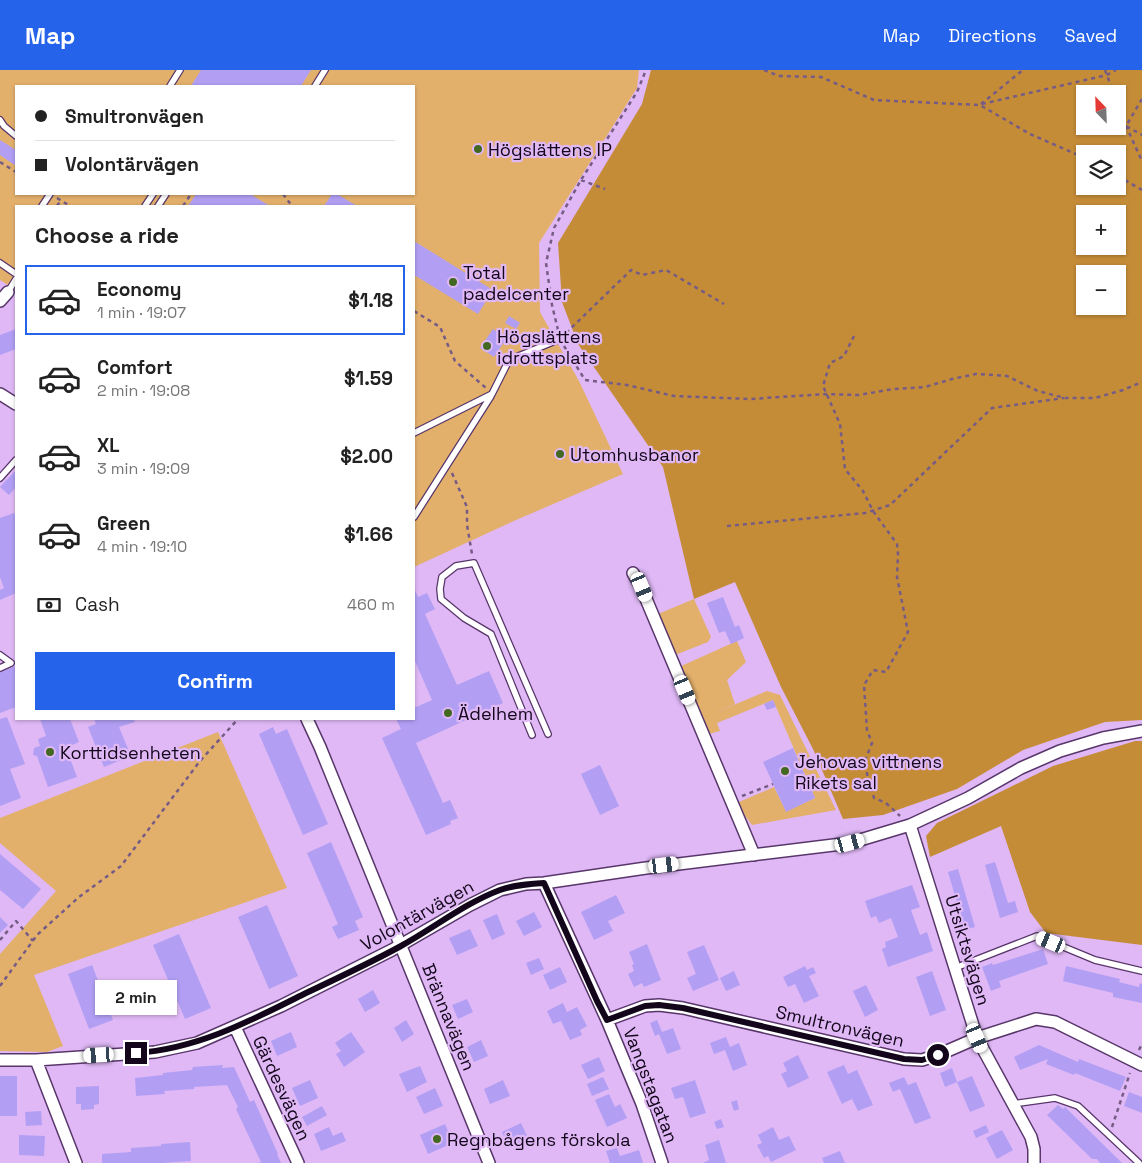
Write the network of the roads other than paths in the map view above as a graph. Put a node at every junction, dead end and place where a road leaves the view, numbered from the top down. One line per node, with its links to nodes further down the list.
1 (180, 70): 3 (lane)
2 (325, 70): 4 (lane)
3 (171, 85)
4 (316, 85)
5 (0, 120): 6 (lane)
6 (15, 135)
7 (53, 195): 8 (lane)
8 (43, 205)
9 (0, 264): 10 (lane)
10 (15, 273)
11 (15, 280): 12 (lane)
12 (4, 297)
13 (560, 339): 15 (lane)
14 (0, 394): 16 (street)
15 (492, 394): 17 (lane); 18 (lane)
16 (15, 403)
17 (415, 432)
18 (467, 435): 19 (lane); 22 (lane)
19 (473, 440)
20 (15, 461): 21 (lane)
21 (0, 478)
22 (415, 515)
23 (633, 573): 31 (street)
24 (0, 655): 25 (lane)
25 (0, 668)
26 (307, 720): 33 (street, Brännavägen)
27 (1142, 732): 30 (street, Volontärvägen)
28 (548, 734): 29 (lane)
29 (532, 735)
30 (910, 826): 31 (street, Volontärvägen); 34 (street, Utsiktsvägen)
31 (754, 855): 32 (street, Volontärvägen)
32 (544, 883): 33 (street, Volontärvägen); 36 (street, Vangstagatan)
33 (401, 946): 37 (street, Volontärvägen); 45 (street, Brännavägen)
34 (955, 968): 35 (lane); 38 (street, Utsiktsvägen)
35 (1142, 971)
36 (607, 1020): 38 (street, Smultronvägen); 46 (street, Vangstagatan)
37 (235, 1027): 40 (street, Volontärvägen); 44 (street, Gärdesvägen)
38 (977, 1038): 41 (street, Smultronvägen); 42 (street, Utsiktsvägen)
39 (0, 1060): 40 (street, Volontärvägen)
40 (36, 1060): 43 (street)
41 (1138, 1063)
42 (1013, 1104): 47 (street, Utsiktsvägen); 48 (lane)
43 (76, 1163)
44 (298, 1163)
45 (489, 1163)
46 (662, 1163)
47 (1034, 1163)
48 (1139, 1163)

